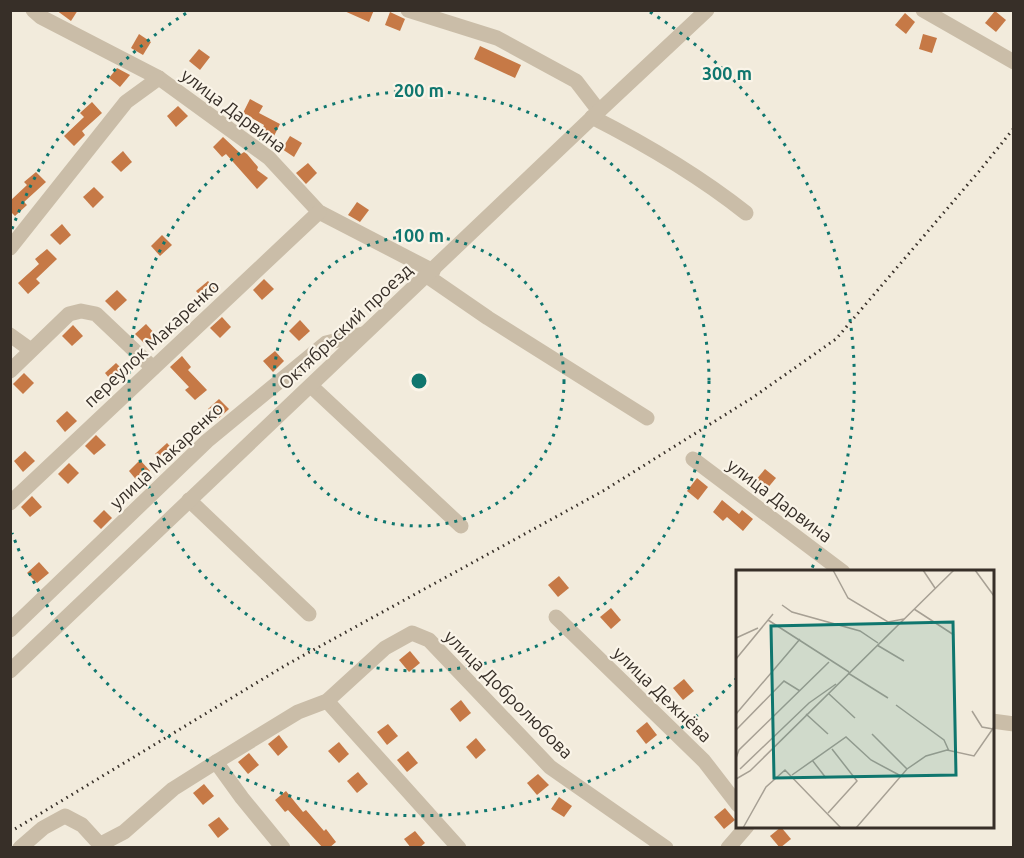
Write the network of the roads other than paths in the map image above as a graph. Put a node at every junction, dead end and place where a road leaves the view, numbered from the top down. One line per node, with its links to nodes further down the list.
1 (33, 10): 6 (street, улица Дарвина)
2 (408, 10): 7 (street)
3 (707, 10): 7 (street, Октябрьский проезд)
4 (923, 10): 5 (street)
5 (1014, 62)
6 (159, 78): 8 (street, улица Дарвина); 10 (street)
7 (595, 114): 9 (street); 11 (street, Октябрьский проезд)
8 (319, 212): 11 (street, улица Дарвина); 15 (street, переулок Макаренко)
9 (746, 213)
10 (10, 248)
11 (430, 273): 12 (street, Октябрьский проезд); 18 (street, улица Дарвина)
12 (364, 334): 17 (street, Октябрьский проезд); 26 (street, улица Макаренко)
13 (10, 335): 14 (street)
14 (32, 350): 15 (street); 16 (street)
15 (153, 368): 21 (street, переулок Макаренко)
16 (10, 370)
17 (311, 386): 20 (street, Октябрьский проезд); 22 (street)
18 (647, 418)
19 (693, 459): 23 (street, улица Дарвина)
20 (189, 500): 24 (street); 27 (street, Октябрьский проезд)
21 (10, 503)
22 (461, 526)
23 (840, 570)
24 (309, 614)
25 (556, 617): 32 (street, улица Дежнёва)
26 (10, 630)
27 (10, 671)
28 (327, 701): 31 (street); 37 (street); 38 (street, улица Добролюбова)
29 (994, 721): 30 (street)
30 (1014, 724)
31 (216, 762): 34 (street); 36 (street)
32 (736, 801)
33 (745, 828): 39 (street)
34 (102, 846): 35 (street)
35 (20, 848)
36 (283, 848)
37 (459, 848)
38 (666, 848)
39 (728, 848)

